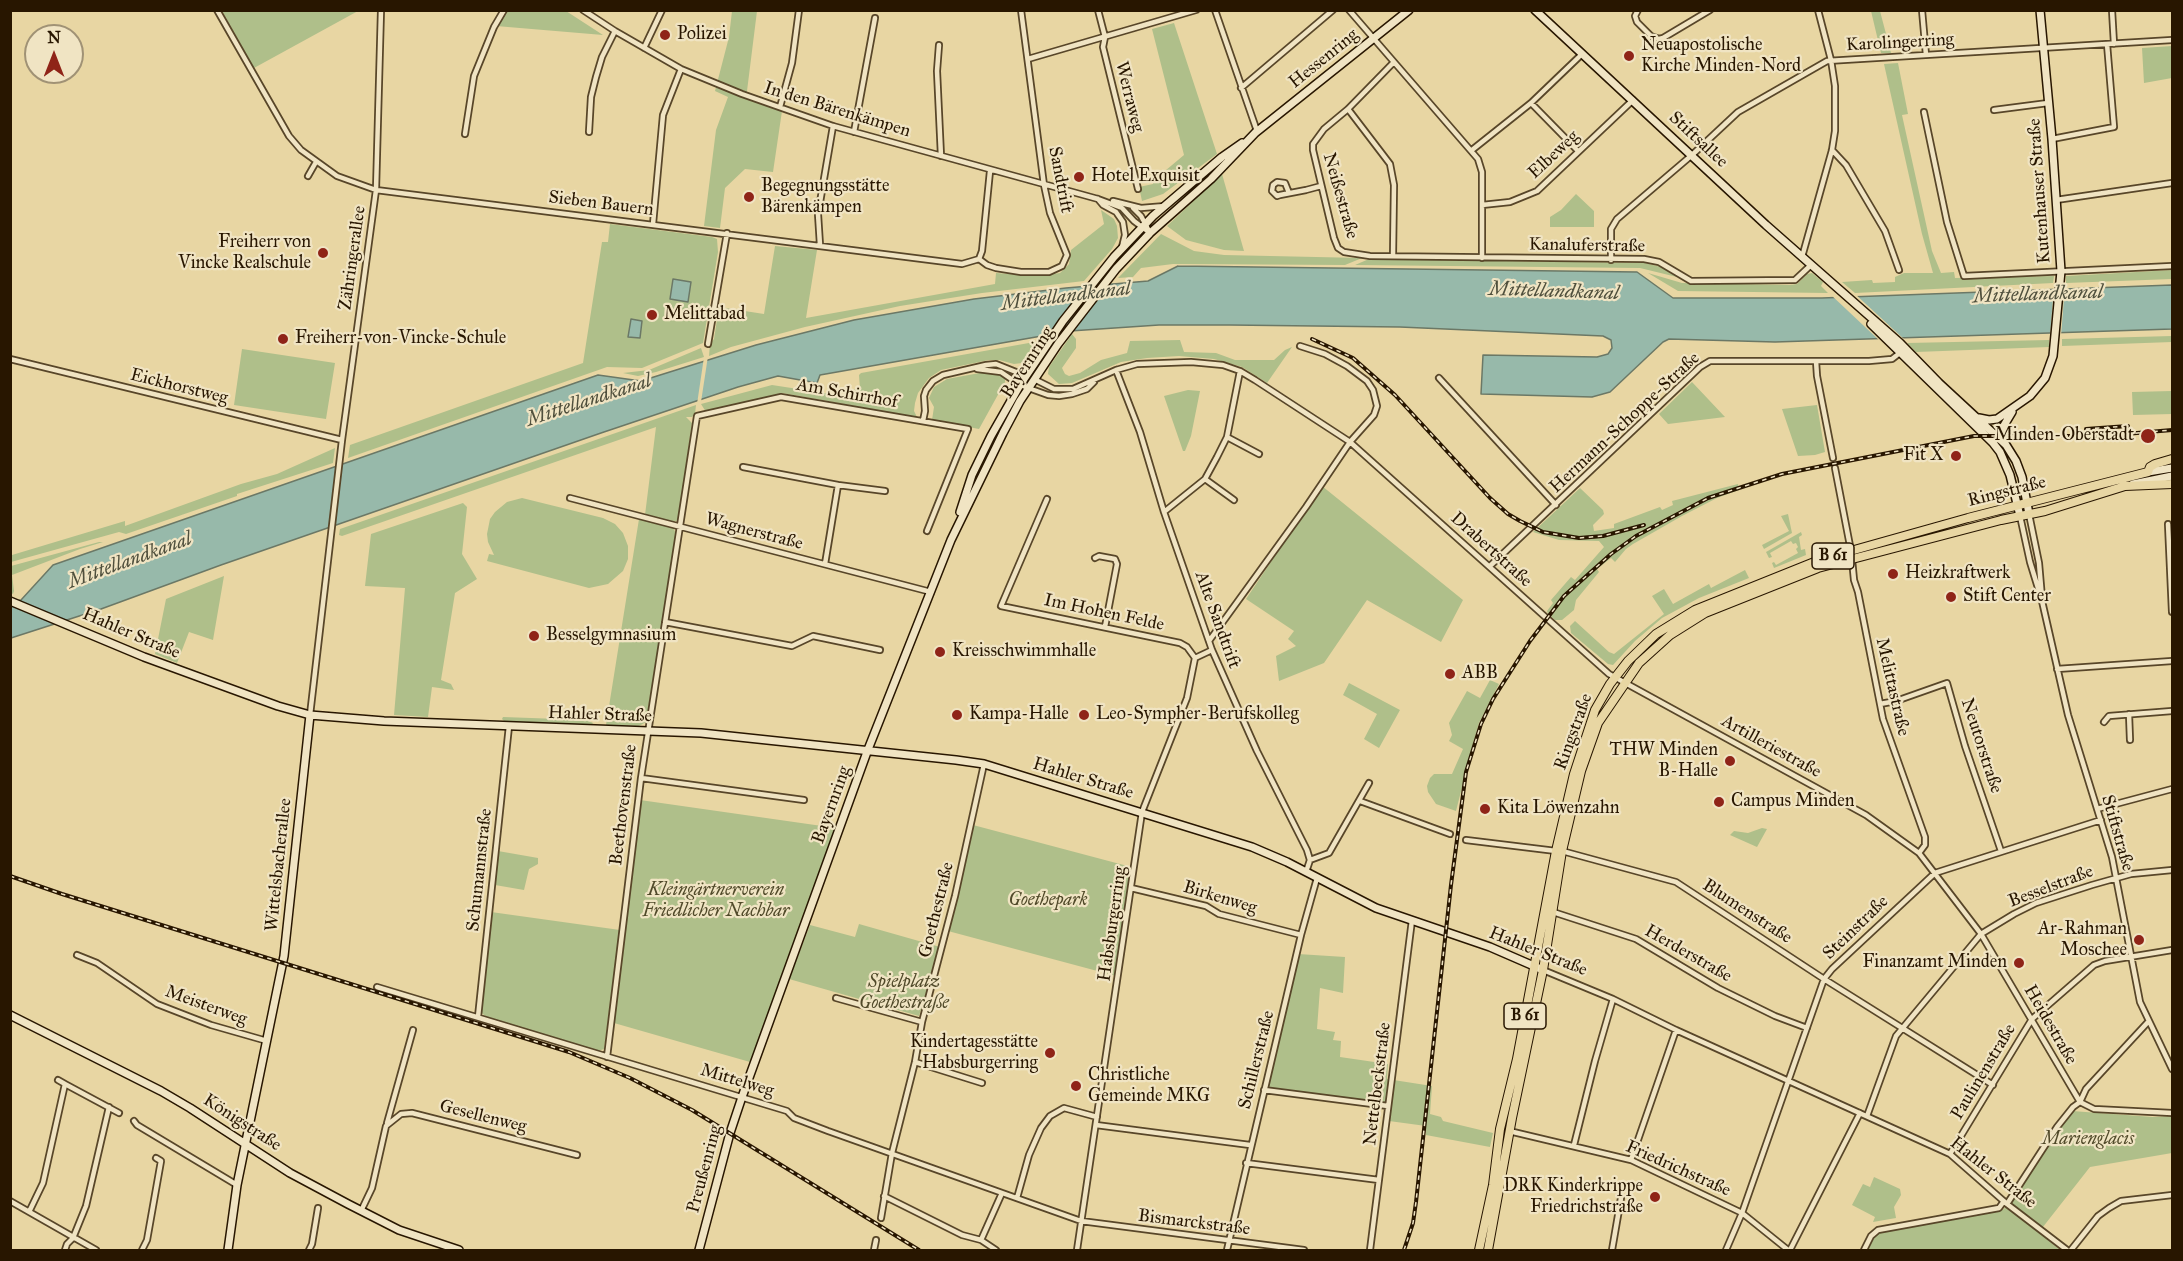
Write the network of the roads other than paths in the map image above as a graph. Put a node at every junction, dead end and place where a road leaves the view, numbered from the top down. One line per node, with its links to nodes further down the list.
1 (217, 10): 56 (street, Sieben Bauern)
2 (381, 10): 63 (street, Zähringerallee)
3 (504, 10): 49 (street)
4 (583, 10): 22 (street, In den Bärenkämpen)
5 (662, 10): 29 (street)
6 (799, 10): 41 (street)
7 (1021, 10): 33 (street, Sandtrift)
8 (1098, 10): 23 (street, Werraweg)
9 (1196, 10): 23 (street)
10 (1215, 10): 37 (street)
11 (1333, 10): 37 (street)
12 (1349, 10): 24 (street)
13 (1409, 10): 24 (street, Hessenring)
14 (1535, 10): 31 (street, Stiftsallee)
15 (1638, 10): 16 (street)
16 (1710, 10)
17 (1818, 10): 34 (street)
18 (1922, 10): 32 (street)
19 (2040, 10): 30 (street, Kutenhauser Straße)
20 (2112, 10): 27 (street)
21 (874, 18): 47 (street)
22 (615, 32): 29 (street, In den Bärenkämpen); 46 (street)
23 (1105, 37): 33 (street); 62 (street, Werraweg)
24 (1373, 39): 35 (street); 48 (street, Hessenring)
25 (2172, 40): 27 (street, Karolingerring)
26 (2107, 44): 27 (street, Karolingerring); 30 (street, Karolingerring); 50 (street)
27 (2114, 44)
28 (939, 45): 55 (street)
29 (644, 48): 36 (street, In den Bärenkämpen)
30 (2042, 48): 32 (street, Karolingerring); 40 (street, Kutenhauser Straße)
31 (1581, 55): 38 (street, Stiftsallee); 39 (street)
32 (1926, 55): 34 (street, Karolingerring)
33 (1028, 59): 60 (street, Sandtrift)
34 (1831, 60): 52 (street); 54 (street, Karolingerring)
35 (1393, 63): 42 (street, Neißestraße); 51 (street)
36 (681, 69): 41 (street, In den Bärenkämpen); 70 (street)
37 (1241, 88): 48 (street)
38 (1633, 100): 53 (street, Elbeweg); 54 (street, Stiftsallee)
39 (1531, 103): 51 (street); 53 (street)
40 (2048, 103): 43 (street, Kutenhauser Straße); 50 (street, Kutenhauser Straße)
41 (780, 107): 45 (street, In den Bärenkämpen)
42 (1348, 109): 61 (street, Neißestraße); 77 (street)
43 (1994, 110)
44 (1924, 112): 85 (street)
45 (833, 126): 47 (street, In den Bärenkämpen); 74 (street)
46 (589, 132)
47 (854, 132): 55 (street, In den Bärenkämpen)
48 (1257, 132): 68 (street, Hessenring); 73 (street, Hessenring)
49 (465, 134)
50 (2052, 139): 66 (street, Kutenhauser Straße)
51 (1472, 150): 67 (street)
52 (1832, 150): 78 (street); 84 (street)
53 (1578, 151): 67 (street, Elbeweg)
54 (1692, 155): 78 (street, Stiftsallee); 81 (street, Karolingerring)
55 (941, 156): 57 (street, In den Bärenkämpen)
56 (316, 162): 58 (street); 63 (street, Sieben Bauern)
57 (990, 171): 60 (street, In den Bärenkämpen); 80 (street)
58 (308, 176)
59 (2172, 183): 66 (street)
60 (1044, 185): 65 (street, In den Bärenkämpen); 80 (street, Sandtrift)
61 (1321, 186): 64 (street); 76 (street, Neißestraße)
62 (1138, 189)
63 (375, 190): 70 (street, Sieben Bauern); 106 (street, Zähringerallee)
64 (1289, 193)
65 (1098, 199): 69 (street, In den Bärenkämpen); 71 (street, In den Bärenkämpen); 75 (street, In den Bärenkämpen)
66 (2056, 200): 85 (street, Kutenhauser Straße)
67 (1482, 205): 79 (street)
68 (1165, 206): 69 (street, In den Bärenkämpen); 71 (street, Hessenring)
69 (1132, 207): 71 (street, In den Bärenkämpen)
70 (653, 224): 72 (street, Sieben Bauern)
71 (1144, 226): 73 (street, In den Bärenkämpen); 75 (street, Bayernring)
72 (727, 233): 74 (street, Sieben Bauern); 87 (street)
73 (1150, 233): 98 (street, Bayernring)
74 (820, 245): 80 (street, Sieben Bauern)
75 (1121, 249): 95 (street, Bayernring)
76 (1352, 255): 77 (street, Kanaluferstraße)
77 (1393, 256): 79 (street, Kanaluferstraße)
78 (1802, 257): 82 (street, Stiftsallee)
79 (1482, 258): 81 (street, Kanaluferstraße)
80 (979, 259)
81 (1611, 260): 82 (street, Kanaluferstraße)
82 (1811, 265): 86 (street, Stiftsallee)
83 (2172, 266): 85 (street)
84 (1899, 270)
85 (2061, 271): 101 (street, Kutenhauser Straße)
86 (1840, 292): 89 (street, Stiftsallee); 89 (street, Stiftsallee)
87 (708, 344)
88 (1300, 346): 107 (street)
89 (1902, 348): 91 (street, Hermann-Schoppe-Straße); 103 (street, Stiftsallee); 127 (street, Stiftsallee)
90 (10, 360): 106 (street, Eickhorstweg)
91 (1816, 361): 110 (street); 126 (street, Hermann-Schoppe-Straße)
92 (972, 368): 95 (street, Am Schirrhof); 99 (street, Am Schirrhof); 104 (street, Am Schirrhof)
93 (1116, 370): 94 (street, Drabertstraße); 96 (street, Drabertstraße); 128 (street, Alte Sandtrift)
94 (1240, 371): 105 (street); 107 (street, Drabertstraße)
95 (1025, 375): 98 (street, Am Schirrhof); 99 (street, Bayernring)
96 (1100, 378): 98 (street, Drabertstraße); 100 (street, Drabertstraße)
97 (1439, 378): 126 (street)
98 (1034, 379): 100 (street, Bayernring)
99 (1020, 385): 100 (street, Drabertstraße); 133 (street, Bayernring)
100 (1028, 388): 133 (street, Bayernring)
101 (2016, 407): 103 (street, Kutenhauser Straße); 108 (street, Kutenhauser Straße)
102 (697, 416): 104 (street, Am Schirrhof); 132 (street, Beethovenstraße)
103 (1976, 417): 108 (street, Stiftsallee)
104 (923, 421): 134 (street, Am Schirrhof)
105 (1227, 437): 109 (street); 117 (street)
106 (342, 440): 135 (street, Zähringerallee)
107 (1350, 442): 139 (street, Drabertstraße); 146 (street)
108 (2006, 445): 125 (street, Stiftsallee)
109 (1259, 454)
110 (1833, 458)
111 (2172, 459): 115 (main road, B 61)
112 (743, 467): 119 (street)
113 (1835, 468): 136 (street, Melittastraße)
114 (2172, 468): 115 (street, Ringstraße)
115 (2148, 472): 125 (main road, Ringstraße / B 61)
116 (2172, 476): 120 (street, Ringstraße / B 61)
117 (1205, 479): 124 (street); 128 (street)
118 (2172, 484): 120 (main road, B 61)
119 (838, 485): 121 (street); 138 (street)
120 (2125, 486): 129 (main road, Ringstraße / B 61)
121 (885, 491)
122 (570, 498): 132 (street, Wagnerstraße)
123 (1047, 499): 145 (street, Im Hohen Felde)
124 (1234, 500)
125 (2027, 502): 127 (main road, Ringstraße / B 61); 129 (street, Stiftsallee)
126 (1556, 505): 139 (street, Hermann-Schoppe-Straße)
127 (2017, 505): 130 (street, Stiftsallee); 136 (main road, Ringstraße / B 61)
128 (1164, 512): 146 (street, Alte Sandtrift)
129 (2029, 514): 130 (main road, Ringstraße / B 61); 142 (street, Stiftstraße)
130 (2020, 516): 136 (main road, Ringstraße / B 61); 142 (street, Stiftstraße)
131 (2168, 524): 143 (street)
132 (680, 526): 138 (street, Wagnerstraße); 144 (street, Beethovenstraße)
133 (957, 526): 140 (street, Bayernring)
134 (927, 531)
135 (331, 544): 157 (street, Wittelsbacherallee)
136 (1851, 554): 152 (main road, Ringstraße / B 61); 153 (main road, Ringstraße / B 61); 154 (street, Melittastraße)
137 (1095, 558): 145 (street)
138 (825, 564): 140 (street, Wagnerstraße)
139 (1490, 566): 152 (street, Drabertstraße)
140 (931, 592): 162 (street, Bayernring)
141 (10, 600): 157 (street, Hahler Straße)
142 (2042, 601): 151 (street, Stiftstraße)
143 (2172, 612)
144 (665, 622): 147 (street); 160 (street, Beethovenstraße)
145 (1105, 627): 149 (street, Im Hohen Felde)
146 (1209, 642): 148 (street, Alte Sandtrift)
147 (880, 650)
148 (1212, 650): 149 (street); 177 (street, Alte Sandtrift)
149 (1195, 658): 170 (street, Habsburgerring)
150 (2172, 662): 151 (street)
151 (2057, 669): 169 (street, Stiftstraße)
152 (1614, 678): 153 (street, Artilleriestraße); 174 (main road, Ringstraße / B 61)
153 (1623, 683): 174 (main road, Ringstraße / B 61); 176 (street, Artilleriestraße)
154 (1880, 704): 175 (street, Neutorstraße); 176 (street, Melittastraße)
155 (2172, 711): 156 (street)
156 (2129, 714): 158 (street); 161 (street)
157 (310, 715): 159 (street, Hahler Straße); 206 (street, Wittelsbacherallee)
158 (2104, 722)
159 (509, 726): 160 (street, Hahler Straße); 198 (street, Schumannstraße)
160 (648, 731): 162 (street, Hahler Straße); 164 (street, Beethovenstraße)
161 (2130, 740)
162 (867, 752): 163 (street, Hahler Straße); 216 (street, Bayernring)
163 (984, 764): 170 (street, Hahler Straße); 200 (street, Goethestraße)
164 (640, 778): 167 (street); 207 (street, Beethovenstraße)
165 (1369, 783): 168 (street)
166 (2172, 789): 169 (street)
167 (804, 800)
168 (1360, 801): 172 (street); 177 (street)
169 (2097, 809): 171 (street, Stiftstraße)
170 (1142, 812): 179 (street, Hahler Straße); 183 (street, Habsburgerring)
171 (2101, 820): 175 (street, Steinstraße); 181 (street, Stiftstraße)
172 (1450, 834)
173 (1466, 840): 174 (street, Blumenstraße)
174 (1559, 851): 184 (main road, Ringstraße / B 61); 191 (main road, Ringstraße / B 61); 193 (street, Blumenstraße)
175 (2001, 851): 180 (street, Steinstraße)
176 (1919, 853): 180 (street, Artilleriestraße)
177 (1310, 860): 179 (street)
178 (2172, 870): 181 (street, Besselstraße)
179 (1306, 872): 182 (street, Hahler Straße)
180 (1935, 873): 186 (street, Heidestraße); 193 (street, Steinstraße)
181 (2116, 877): 186 (street, Besselstraße); 190 (street, Stiftstraße)
182 (1317, 878): 185 (street, Hahler Straße); 187 (street, Schillerstraße)
183 (1131, 888): 187 (street, Birkenweg); 224 (street, Habsburgerring)
184 (1552, 912): 192 (main road, Ringstraße / B 61); 202 (street, Herderstraße)
185 (1412, 920): 191 (street, Hahler Straße); 218 (street, Nettelbeckstraße)
186 (1981, 934): 199 (street, Heidestraße); 203 (street, Besselstraße)
187 (1300, 935): 215 (street, Schillerstraße)
188 (2172, 950): 190 (street, Paulinenstraße)
189 (77, 955): 206 (street, Meisterweg)
190 (2132, 957): 199 (street, Paulinenstraße); 201 (street, Stiftstraße)
191 (1534, 966): 192 (street, Hahler Straße); 270 (main road, Ringstraße / B 61)
192 (1543, 970): 196 (street, Hahler Straße); 228 (main road, Ringstraße / B 61)
193 (1824, 979): 202 (street, Steinstraße); 203 (street, Blumenstraße)
194 (377, 987): 198 (street, Mittelweg)
195 (836, 998): 200 (street)
196 (1613, 999): 205 (street, Hahler Straße); 231 (street)
197 (10, 1015): 229 (street, Königstraße)
198 (478, 1017): 207 (street, Mittelweg)
199 (2032, 1019): 214 (street, Paulinenstraße); 217 (street, Heidestraße)
200 (922, 1022): 208 (street, Goethestraße)
201 (2148, 1022): 209 (street, Stiftstraße); 217 (street)
202 (1807, 1028): 211 (street, Steinstraße)
203 (1902, 1028): 214 (street, Blumenstraße); 223 (street, Besselstraße)
204 (413, 1030): 227 (street)
205 (1676, 1030): 211 (street, Hahler Straße); 236 (street)
206 (267, 1041): 229 (street, Wittelsbacherallee)
207 (607, 1057): 216 (street, Mittelweg)
208 (915, 1062): 213 (street); 232 (street, Goethestraße)
209 (2172, 1068)
210 (58, 1080): 212 (street)
211 (1788, 1081): 221 (street, Hahler Straße); 250 (street, Steinstraße)
212 (65, 1083): 219 (street); 249 (street)
213 (982, 1083)
214 (1993, 1085): 233 (street, Paulinenstraße)
215 (1264, 1090): 218 (street); 230 (street, Schillerstraße)
216 (742, 1097): 232 (street, Mittelweg); 263 (street, Preußenring)
217 (2080, 1102): 222 (street); 246 (street)
218 (1388, 1106): 238 (street, Nettelbeckstraße)
219 (109, 1107): 220 (street); 253 (street)
220 (120, 1113)
221 (1860, 1113): 223 (street, Hahler Straße); 274 (street)
222 (2172, 1113)
223 (1867, 1116): 233 (street, Hahler Straße)
224 (1097, 1117): 226 (street, Habsburgerring); 243 (street)
225 (134, 1120): 239 (street)
226 (1096, 1125): 230 (street); 252 (street, Habsburgerring)
227 (386, 1126): 234 (street, Gesellenweg); 248 (street)
228 (1509, 1131): 231 (street, Friedrichstraße); 271 (main road, Ringstraße / B 61)
229 (246, 1145): 239 (street, Wittelsbacherallee); 248 (street, Königstraße)
230 (1250, 1145): 237 (street, Schillerstraße)
231 (1574, 1145): 236 (street, Friedrichstraße)
232 (892, 1153): 240 (street, Mittelweg); 242 (street, Goethestraße)
233 (1950, 1154): 246 (street, Hahler Straße)
234 (577, 1155)
235 (156, 1158): 259 (street)
236 (1631, 1160): 250 (street, Friedrichstraße)
237 (1246, 1162): 238 (street); 256 (street, Schillerstraße)
238 (1379, 1179): 269 (street, Nettelbeckstraße)
239 (237, 1185): 260 (street, Wittelsbacherallee)
240 (1002, 1193): 243 (street, Mittelweg); 255 (street)
241 (2172, 1195): 276 (street)
242 (884, 1196): 251 (street, Goethestraße); 255 (street)
243 (1017, 1198): 252 (street, Mittelweg)
244 (1621, 1198): 272 (street)
245 (10, 1202): 249 (street)
246 (2006, 1202): 275 (street); 276 (street, Hahler Straße)
247 (318, 1209): 261 (street)
248 (361, 1211): 262 (street, Königstraße)
249 (29, 1212): 253 (street)
250 (1742, 1213): 273 (street, Steinstraße); 274 (street, Friedrichstraße)
251 (881, 1218)
252 (1081, 1221): 256 (street, Bismarckstraße); 266 (street, Habsburgerring)
253 (73, 1238): 257 (street); 258 (street)
254 (876, 1239): 264 (street)
255 (981, 1240): 265 (street)
256 (1228, 1241): 267 (street, Schillerstraße); 268 (street, Bismarckstraße)
257 (65, 1251)
258 (96, 1251)
259 (142, 1251)
260 (228, 1251)
261 (309, 1251)
262 (459, 1251)
263 (699, 1251)
264 (874, 1251)
265 (996, 1251)
266 (1077, 1251)
267 (1227, 1251)
268 (1304, 1251)
269 (1370, 1251)
270 (1479, 1251)
271 (1488, 1251)
272 (1612, 1251)
273 (1726, 1251)
274 (1789, 1251)
275 (1864, 1251)
276 (2069, 1251)

